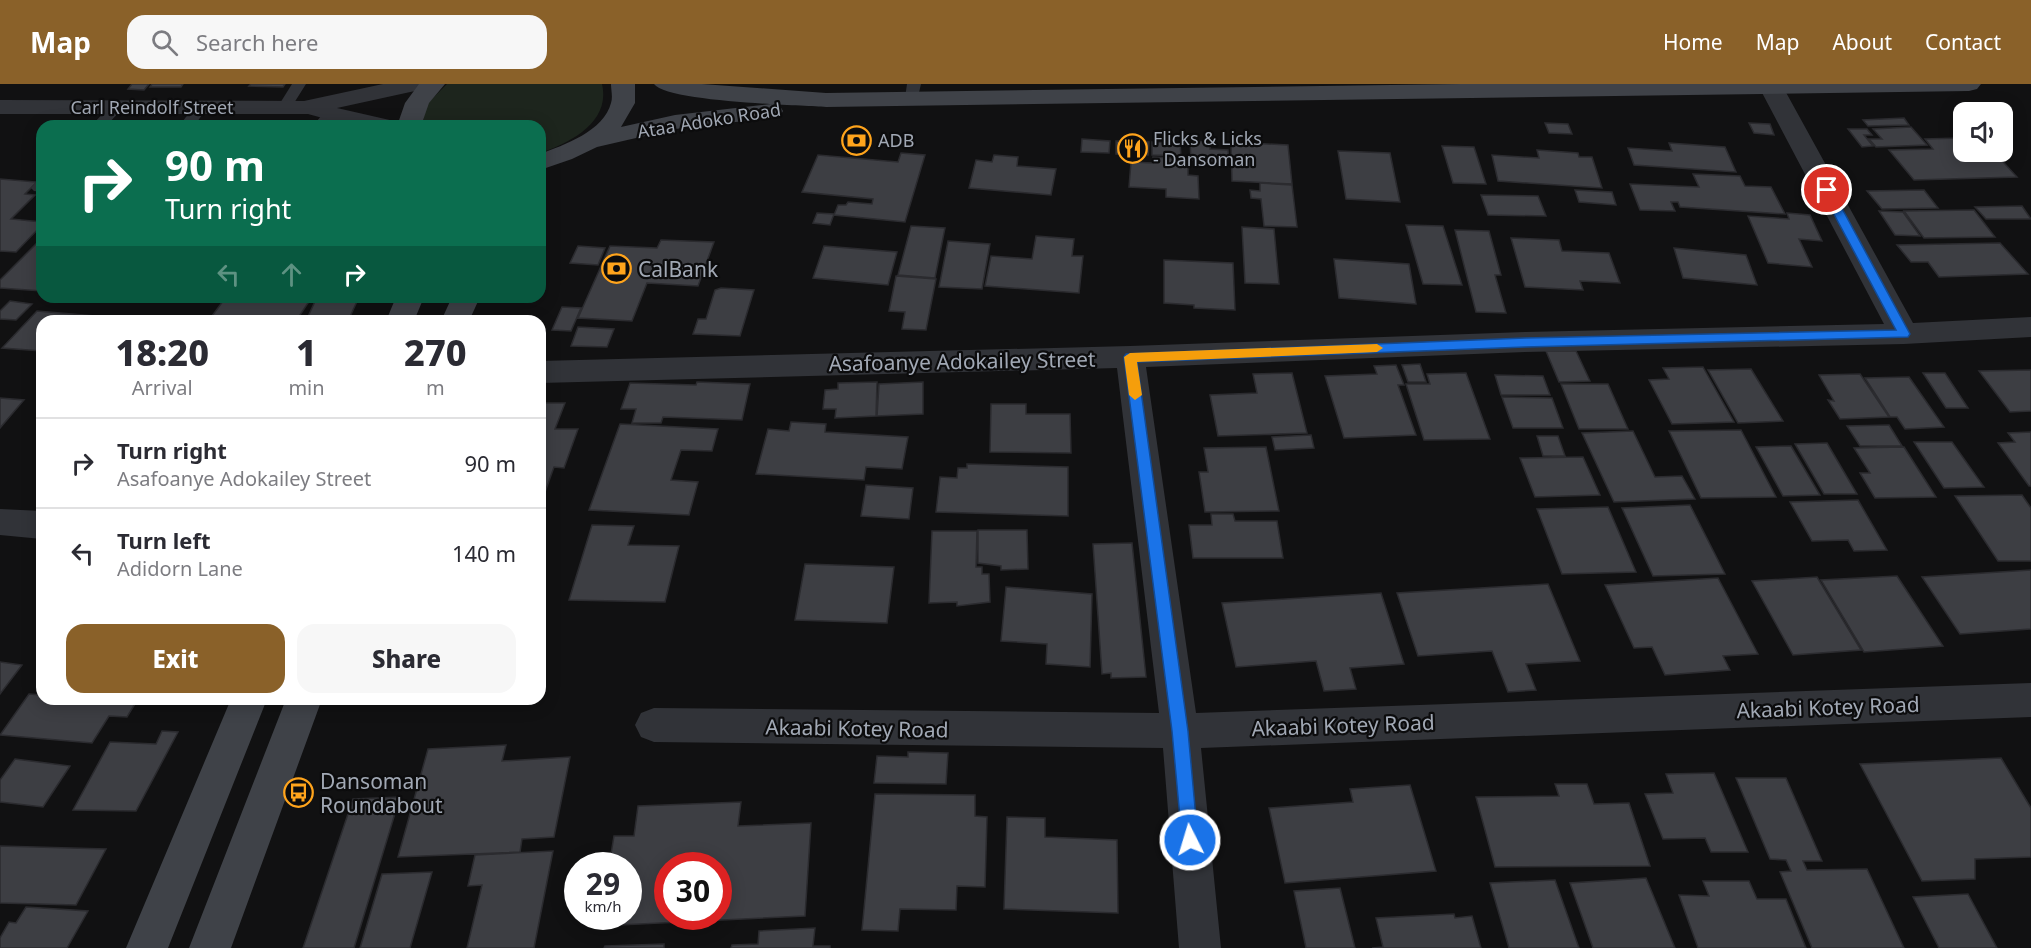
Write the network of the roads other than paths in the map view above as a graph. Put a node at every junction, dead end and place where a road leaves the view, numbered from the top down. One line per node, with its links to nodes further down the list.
1 (299, 84): 17 (lane)
2 (416, 84): 17 (street, Carl Reindolf Street)
3 (433, 84): 21 (main road)
4 (623, 84): 22 (main road)
5 (666, 84): 13 (main road, Ataa Adoko Road)
6 (1969, 84): 7 (main road, Ataa Adoko Road)
7 (1771, 85): 8 (main road, Ataa Adoko Road); 25 (street)
8 (1611, 86): 10 (main road, Ataa Adoko Road)
9 (1170, 89): 10 (main road, Ataa Adoko Road); 11 (main road, Ataa Adoko Road)
10 (1227, 89)
11 (1078, 90): 12 (main road, Ataa Adoko Road)
12 (913, 91): 13 (main road, Ataa Adoko Road)
13 (826, 100): 22 (main road, Ataa Adoko Road)
14 (0, 107): 15 (street, Carl Reindolf Street)
15 (117, 107): 16 (street, Carl Reindolf Street); 18 (lane)
16 (201, 107): 17 (street, Carl Reindolf Street); 19 (lane)
17 (309, 114): 20 (street, Carl Reindolf Street)
18 (104, 120)
19 (191, 120)
20 (361, 120)
21 (410, 120)
22 (591, 141): 23 (main road)
23 (551, 159)
24 (2031, 327): 25 (street, Asafoanye Adokailey Street)
25 (1904, 334): 26 (street, Asafoanye Adokailey Street)
26 (1130, 357): 27 (street, Asafoanye Adokailey Street); 34 (street)
27 (546, 372)
28 (0, 522): 29 (street)
29 (36, 525)
30 (2031, 700): 34 (street, Akaabi Kotey Road)
31 (247, 705): 35 (main road)
32 (302, 705): 36 (main road)
33 (654, 725): 34 (street, Akaabi Kotey Road)
34 (1180, 731): 37 (street)
35 (147, 948)
36 (210, 948)
37 (1200, 948)

